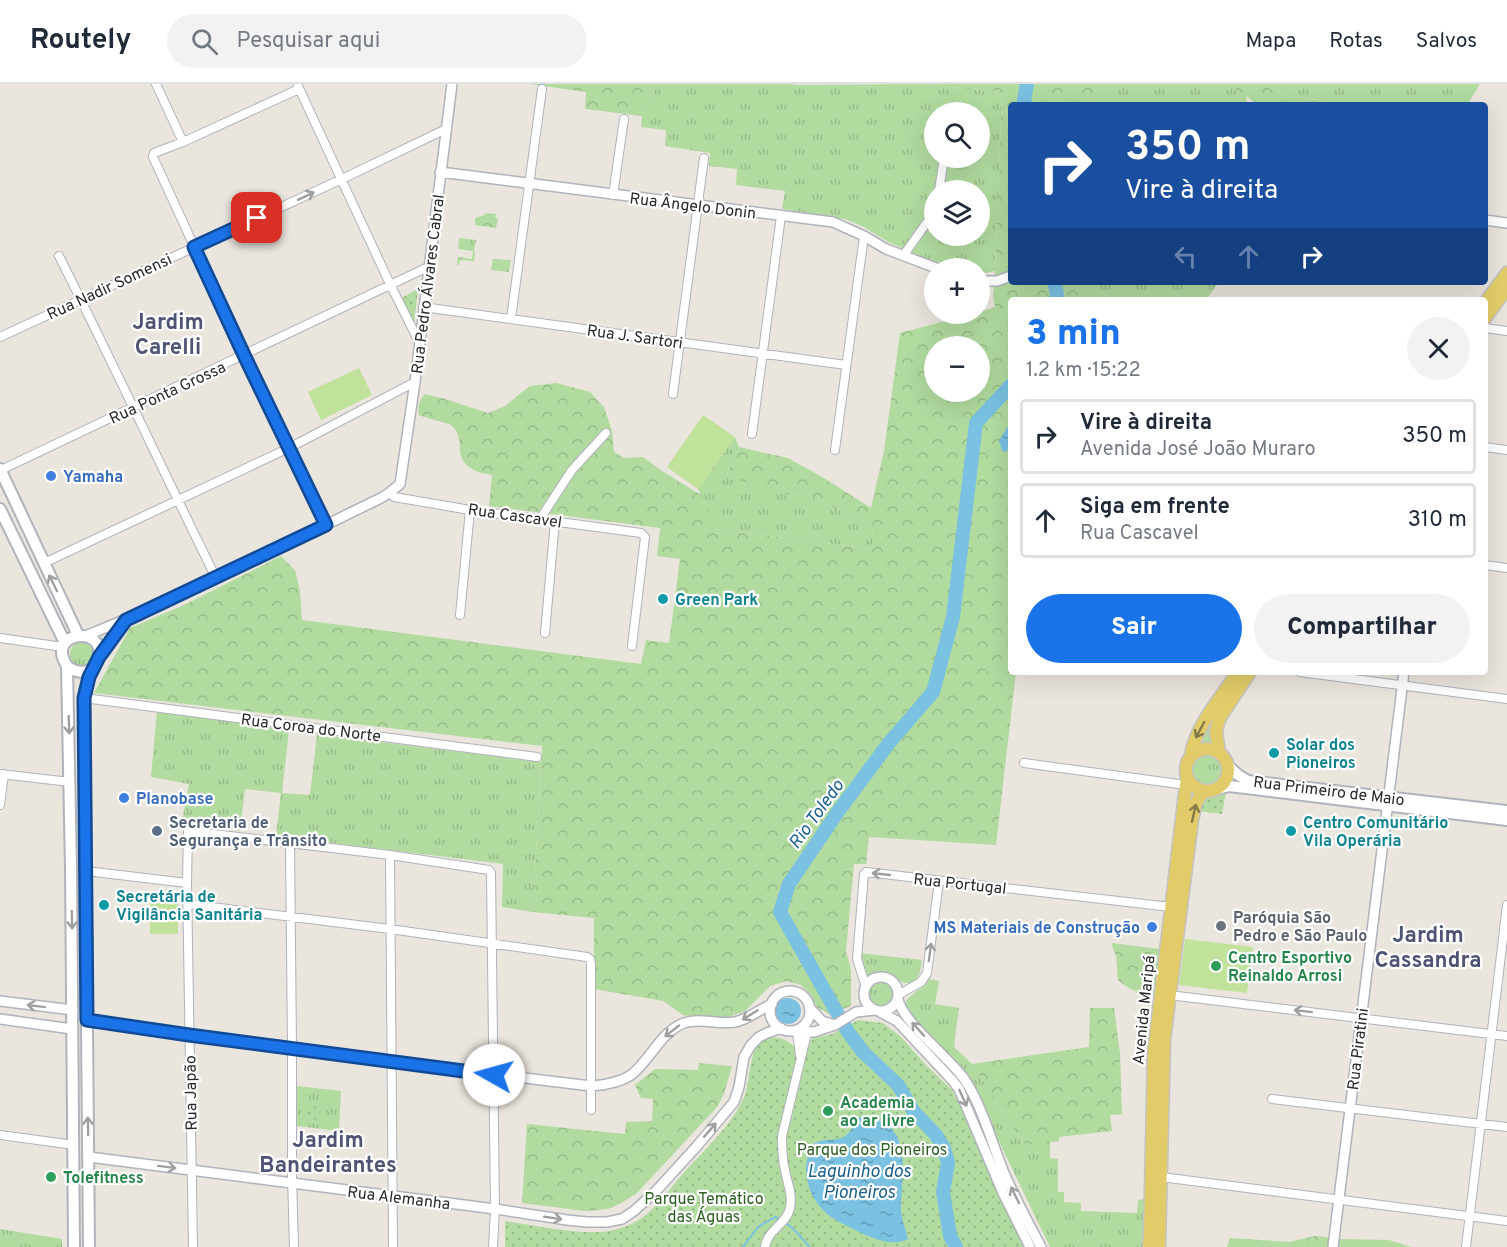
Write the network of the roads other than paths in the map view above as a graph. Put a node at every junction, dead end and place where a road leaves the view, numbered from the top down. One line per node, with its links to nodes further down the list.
1 (156, 84): 7 (street)
2 (453, 84): 6 (street, Rua Pedro Álvares Cabral)
3 (298, 86): 7 (street); 10 (street)
4 (542, 90): 11 (street)
5 (624, 119): 12 (street)
6 (446, 129): 9 (street, Rua Pedro Álvares Cabral); 10 (street, Rua Nadir Somensi)
7 (183, 142): 19 (street)
8 (704, 158): 13 (street)
9 (440, 172): 11 (street, Rua Ângelo Donin); 23 (street, Rua Pedro Álvares Cabral)
10 (342, 179): 19 (street, Rua Nadir Somensi, one-way to 10); 27 (street)
11 (529, 184): 12 (street, Rua Ângelo Donin); 33 (street)
12 (613, 195): 13 (street, Rua Ângelo Donin)
13 (698, 205): 14 (street, Rua Ângelo Donin); 38 (street)
14 (782, 216): 18 (street, Rua Ângelo Donin); 39 (street)
15 (1488, 220): 16 (street)
16 (1507, 223)
17 (924, 226): 21 (street)
18 (864, 236): 21 (street, Rua Ângelo Donin); 41 (street)
19 (194, 247): 29 (street, Rua Nadir Somensi); 40 (street)
20 (59, 256): 29 (street)
21 (903, 256): 22 (street, Rua Ângelo Donin)
22 (924, 264)
23 (430, 266): 27 (street, Rua Ponta Grossa); 31 (street, Rua Pedro Álvares Cabral)
24 (1507, 273): 30 (main road)
25 (1008, 277): 26 (street)
26 (990, 280)
27 (390, 284): 37 (street); 40 (street, Rua Ponta Grossa)
28 (1507, 288): 32 (main road)
29 (81, 299): 36 (street, Rua Nadir Somensi); 44 (street)
30 (1488, 299)
31 (423, 308): 33 (street, Rua J. Sartori); 37 (street, Rua Pedro Álvares Cabral)
32 (1488, 314)
33 (511, 319): 38 (street, Rua J. Sartori)
34 (1488, 328): 35 (street)
35 (1507, 331)
36 (0, 337)
37 (420, 342): 42 (street, Rua Pedro Álvares Cabral)
38 (680, 342): 39 (street, Rua J. Sartori); 43 (street)
39 (763, 353): 41 (street, Rua J. Sartori); 46 (street)
40 (244, 355): 44 (street, Rua Ponta Grossa); 48 (street)
41 (846, 365): 49 (street)
42 (415, 382): 48 (street); 52 (street, Rua Pedro Álvares Cabral)
43 (673, 394)
44 (134, 407): 51 (street, Rua Ponta Grossa); 53 (street)
45 (606, 433): 56 (street)
46 (752, 434)
47 (1488, 447): 50 (street)
48 (289, 448): 53 (street); 58 (street)
49 (835, 450)
50 (1507, 450)
51 (0, 470): 59 (main road)
52 (389, 494): 55 (street, Rua Cascavel); 58 (street)
53 (178, 501): 61 (street); 64 (street)
54 (0, 509): 60 (main road)
55 (470, 510): 56 (street, Rua Cascavel); 65 (street)
56 (540, 519): 57 (street, Rua Cascavel)
57 (555, 521): 67 (street); 71 (street, Rua Cascavel)
58 (326, 525): 64 (street)
59 (30, 535): 60 (main road); 61 (main road)
60 (17, 543): 70 (main road)
61 (44, 564): 68 (main road, one-way to 61)
62 (1488, 565): 63 (street)
63 (1507, 568)
64 (216, 578): 66 (street)
65 (460, 615)
66 (126, 620): 68 (street); 72 (street)
67 (545, 633)
68 (82, 635): 70 (main road); 72 (main road)
69 (0, 638): 70 (street)
70 (64, 645): 73 (main road)
71 (632, 646)
72 (99, 657): 74 (main road)
73 (67, 666): 74 (main road); 89 (main road, one-way to 89)
74 (94, 667): 80 (main road)
75 (1236, 675): 83 (main road, one-way to 83)
76 (1248, 675): 82 (main road)
77 (1322, 675): 79 (street)
78 (1404, 675): 79 (street, Rua Piratini)
79 (1402, 686): 81 (street); 92 (street, Rua Piratini)
80 (84, 698): 84 (street, Rua Coroa do Norte); 98 (main road)
81 (1507, 699)
82 (1219, 752): 83 (main road); 86 (main road)
83 (1191, 756): 88 (main road)
84 (537, 757)
85 (1024, 763): 88 (street)
86 (1228, 766): 90 (main road); 92 (main road, Rua Primeiro de Maio)
87 (2, 774): 89 (street); 93 (street)
88 (1186, 781): 91 (main road); 103 (main road, Avenida Maripá)
89 (70, 782): 107 (main road, one-way to 107)
90 (1220, 788): 91 (main road); 92 (main road, Rua Primeiro de Maio)
91 (1203, 792): 109 (main road, Avenida Maripá, one-way to 91)
92 (1388, 802): 94 (main road, Rua Primeiro de Maio); 95 (main road, Rua Primeiro de Maio); 119 (street, Rua Piratini)
93 (0, 805)
94 (1507, 811)
95 (1507, 820)
96 (290, 842): 97 (street); 100 (street, Rua Japão); 104 (street)
97 (390, 855): 105 (street); 106 (street)
98 (86, 871): 100 (street); 114 (main road)
99 (939, 880): 103 (street, Rua Portugal); 108 (street, Rua Portugal, one-way to 108); 110 (street, one-way to 99)
100 (187, 883): 101 (street, Rua Japão)
101 (188, 904): 104 (street); 127 (street, Rua Japão)
102 (1507, 905): 126 (street)
103 (1171, 907): 163 (main road, Avenida Maripá)
104 (291, 916): 105 (street); 129 (street)
105 (390, 929): 106 (street); 131 (street)
106 (493, 943): 132 (street); 133 (street)
107 (72, 951): 114 (main road); 116 (main road)
108 (866, 987): 110 (street); 111 (street)
109 (1169, 995): 119 (street, one-way to 109); 143 (main road, Avenida Maripá)
110 (898, 997): 117 (street); 162 (street, one-way to 110)
111 (864, 998): 117 (street); 118 (street)
112 (0, 1001): 116 (street, one-way to 112)
113 (772, 1004): 115 (street); 124 (street); 133 (street, one-way to 133)
114 (87, 1006): 121 (main road)
115 (810, 1007): 122 (street); 124 (street)
116 (73, 1010): 123 (main road)
117 (877, 1011): 118 (street); 161 (street, one-way to 161)
118 (852, 1015): 122 (street)
119 (1361, 1018): 126 (street); 135 (street, Rua Piratini)
120 (0, 1019): 123 (street)
121 (87, 1020): 127 (street); 141 (main road, one-way to 121)
122 (835, 1025): 125 (street)
123 (72, 1029): 140 (main road)
124 (790, 1030): 125 (street); 130 (street); 149 (street, Rua Alemanha, one-way to 124)
125 (807, 1033): 130 (street)
126 (1491, 1034): 128 (street); 137 (street)
127 (189, 1035): 129 (street); 142 (street, Rua Japão)
128 (1507, 1036)
129 (292, 1048): 131 (street); 145 (street)
130 (800, 1058): 160 (street)
131 (391, 1062): 132 (street); 146 (street)
132 (494, 1075): 133 (street); 149 (street)
133 (591, 1086): 136 (street)
134 (1272, 1099): 135 (street)
135 (1350, 1108): 137 (street); 147 (street, Rua Piratini)
136 (591, 1110)
137 (1481, 1124): 138 (street); 150 (street)
138 (1507, 1127)
139 (0, 1135): 140 (street)
140 (74, 1145): 144 (main road)
141 (89, 1157): 142 (street, Rua Alemanha, one-way to 142); 148 (main road)
142 (191, 1170): 145 (street, Rua Alemanha); 156 (street, Rua Japão)
143 (1161, 1177): 147 (street); 164 (main road, Avenida Maripá)
144 (75, 1182): 148 (main road); 152 (main road)
145 (292, 1184): 146 (street, Rua Alemanha); 157 (street)
146 (393, 1197): 149 (street, Rua Alemanha); 158 (street)
147 (1339, 1200): 150 (street); 153 (street, Rua Piratini)
148 (90, 1208): 155 (main road)
149 (495, 1209): 159 (street)
150 (1470, 1216): 151 (street); 165 (street)
151 (1507, 1221)
152 (74, 1223): 154 (main road); 155 (main road)
153 (1333, 1243)
154 (74, 1247)
155 (88, 1247)
156 (193, 1247)
157 (294, 1247)
158 (393, 1247)
159 (493, 1247)
160 (765, 1247)
161 (1029, 1247)
162 (1041, 1247)
163 (1149, 1247)
164 (1159, 1247)
165 (1466, 1247)

